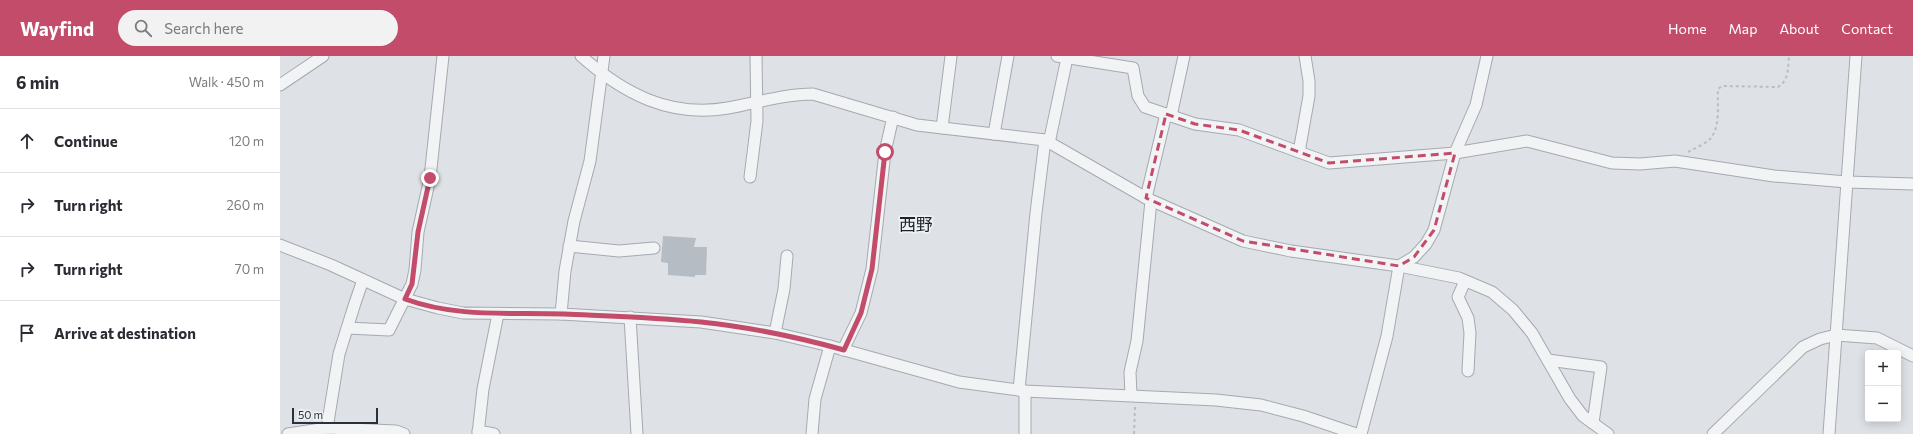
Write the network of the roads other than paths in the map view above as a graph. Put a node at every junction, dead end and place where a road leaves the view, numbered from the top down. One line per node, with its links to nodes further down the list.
1 (323, 56): 14 (street)
2 (443, 56): 34 (street)
3 (582, 56): 13 (street)
4 (604, 56): 13 (street)
5 (756, 56): 15 (street)
6 (951, 56): 18 (street)
7 (1008, 56): 19 (street)
8 (1184, 56): 16 (street)
9 (1305, 56): 21 (street)
10 (1487, 56): 22 (street)
11 (1856, 56): 24 (street)
12 (1062, 57): 16 (street); 20 (street)
13 (601, 73): 15 (street); 28 (street)
14 (280, 86)
15 (757, 102): 17 (street); 23 (street)
16 (1168, 115): 21 (street); 26 (street)
17 (893, 117): 18 (street); 42 (street)
18 (942, 128): 19 (street)
19 (994, 134): 20 (street)
20 (1047, 142): 26 (street); 46 (street)
21 (1299, 152): 22 (street)
22 (1455, 153): 24 (street); 31 (street)
23 (750, 177)
24 (1847, 182): 25 (street); 40 (street)
25 (1913, 184)
26 (1149, 199): 31 (street); 47 (street)
27 (280, 245): 32 (street)
28 (569, 246): 29 (street); 36 (street)
29 (654, 248)
30 (787, 256): 39 (street)
31 (1399, 266): 33 (street); 58 (street)
32 (363, 280): 34 (street); 38 (street)
33 (1465, 281): 44 (street); 45 (street)
34 (405, 299): 35 (street); 38 (street)
35 (498, 314): 36 (street); 50 (street)
36 (561, 314): 37 (street)
37 (630, 318): 39 (street); 54 (street)
38 (347, 328): 49 (street)
39 (776, 333): 41 (street)
40 (1836, 335): 43 (street); 60 (street); 61 (street)
41 (830, 346): 42 (street); 55 (street)
42 (844, 350): 46 (street)
43 (1913, 356)
44 (1548, 360): 48 (street); 48 (street)
45 (1468, 371)
46 (1022, 390): 47 (street); 56 (street)
47 (1134, 395): 57 (street)
48 (1593, 423): 59 (street)
49 (327, 428): 51 (street); 52 (street)
50 (478, 432): 53 (street)
51 (288, 434)
52 (404, 434)
53 (494, 434)
54 (637, 434)
55 (812, 434)
56 (1025, 434)
57 (1356, 434)
58 (1360, 434)
59 (1608, 434)
60 (1713, 434)
61 (1829, 434)

